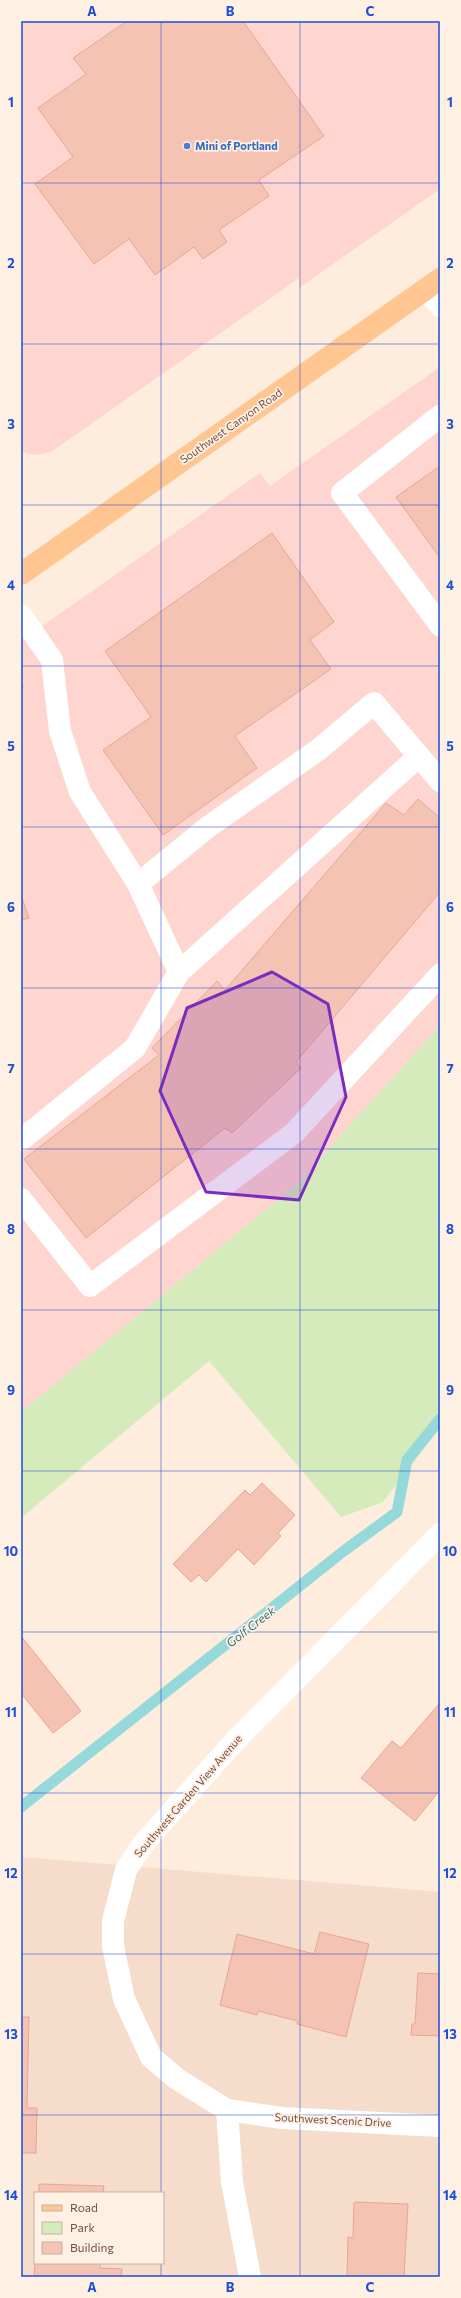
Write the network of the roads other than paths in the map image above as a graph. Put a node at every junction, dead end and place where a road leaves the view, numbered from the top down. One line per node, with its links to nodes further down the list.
1 (433, 284): 2 (street); 4 (main road, Southwest Canyon Road)
2 (440, 306)
3 (440, 416): 6 (street)
4 (21, 574)
5 (21, 615): 9 (street)
6 (440, 626)
7 (419, 756): 8 (street); 9 (street); 10 (street)
8 (440, 781)
9 (138, 884): 10 (street)
10 (179, 972): 12 (street)
11 (440, 975): 13 (street)
12 (21, 1140)
13 (21, 1199)
14 (440, 1534): 15 (street, Southwest Garden View Avenue)
15 (227, 2110): 16 (street, Southwest Scenic Drive); 17 (street)
16 (440, 2126)
17 (250, 2277)

